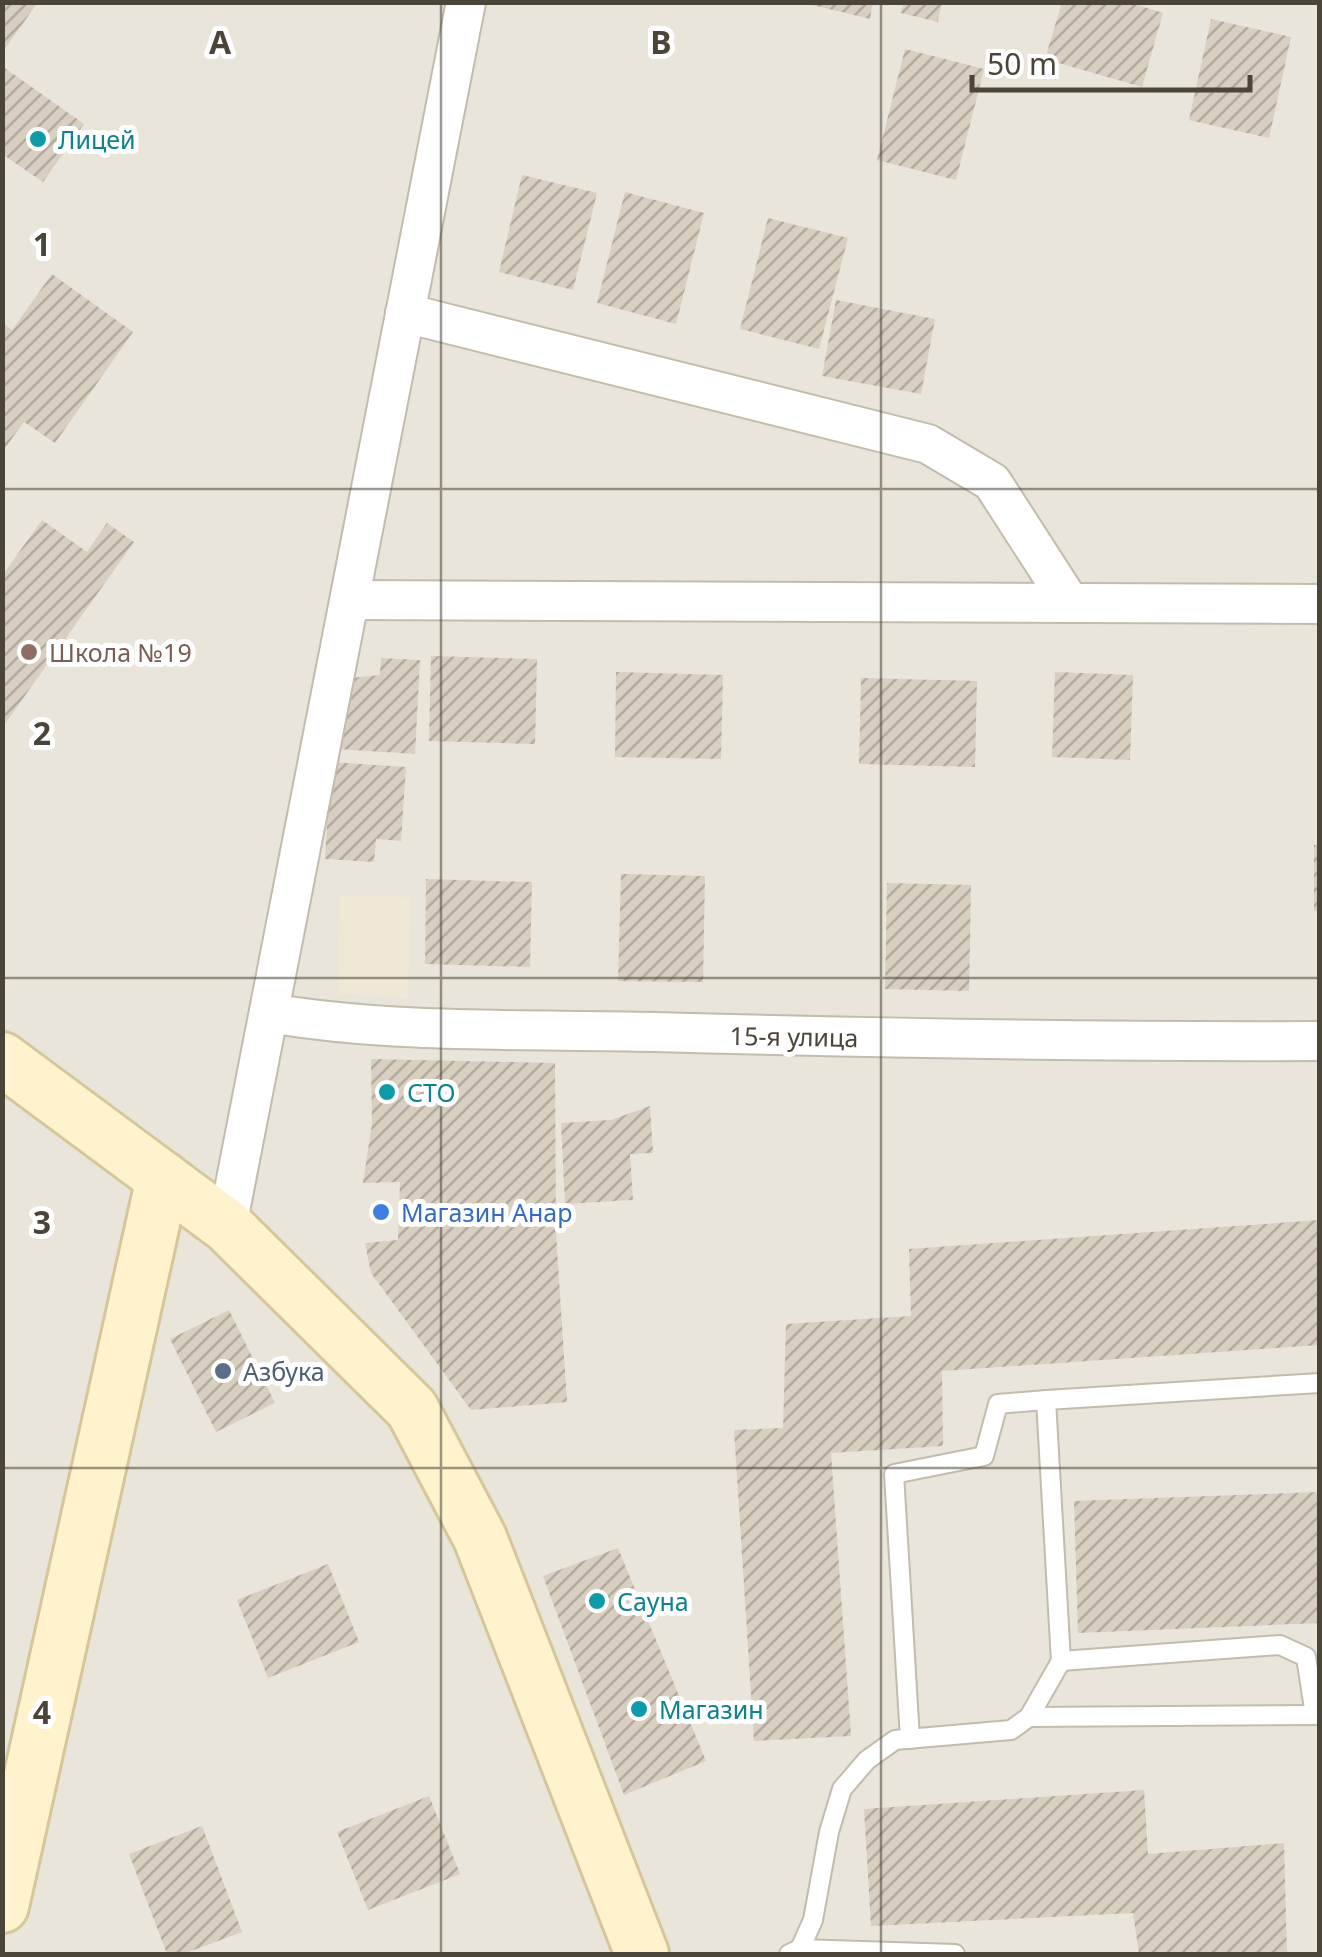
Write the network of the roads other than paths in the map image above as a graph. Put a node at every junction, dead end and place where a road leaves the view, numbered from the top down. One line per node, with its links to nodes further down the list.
1 (466, 2): 2 (street)
2 (406, 313): 3 (street); 4 (street)
3 (350, 600): 4 (street); 6 (street)
4 (1070, 603): 5 (street)
5 (1320, 604)
6 (269, 1013): 7 (street, 15-я улица); 10 (street)
7 (1320, 1041)
8 (2, 1059): 9 (street)
9 (163, 1178): 10 (street); 17 (street)
10 (227, 1226): 20 (street)
11 (1320, 1383): 12 (lane)
12 (1046, 1400): 13 (lane); 16 (lane)
13 (1061, 1661): 14 (lane); 15 (lane)
14 (1317, 1715): 15 (lane)
15 (1029, 1717): 16 (lane)
16 (910, 1739): 19 (lane)
17 (12, 1811): 18 (street)
18 (2, 1906)
19 (794, 1952): 21 (lane)
20 (642, 1954)
21 (955, 1954)

